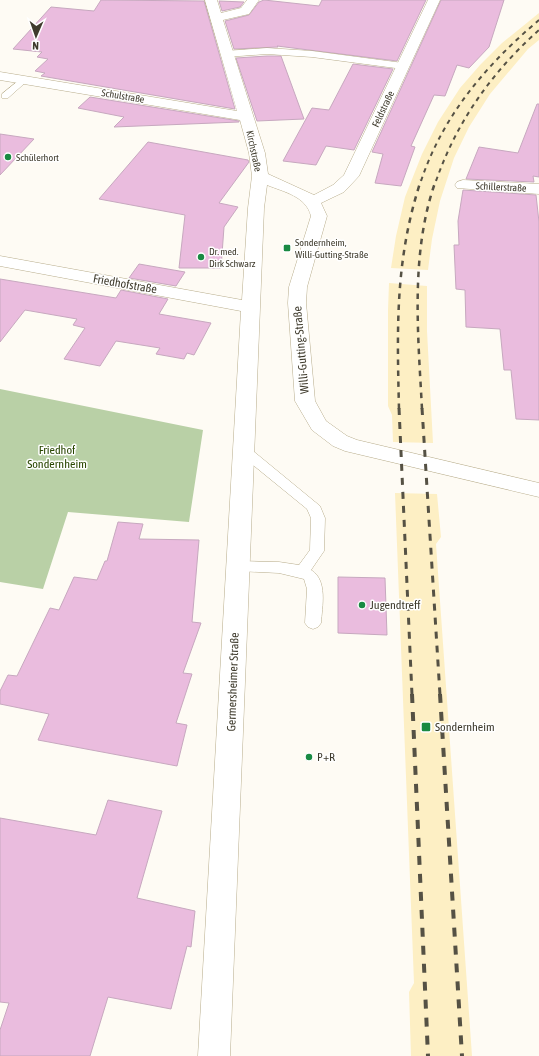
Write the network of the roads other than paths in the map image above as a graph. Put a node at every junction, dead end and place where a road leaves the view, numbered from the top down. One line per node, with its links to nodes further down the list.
1 (211, 0): 4 (street, Kirchstraße)
2 (253, 0): 4 (street)
3 (434, 0): 6 (street, Feldstraße)
4 (216, 18): 5 (street, Kirchstraße)
5 (226, 54): 6 (lane); 10 (street, Kirchstraße)
6 (403, 66): 14 (street, Feldstraße)
7 (0, 76): 8 (street, Schulstraße)
8 (23, 80): 9 (lane); 10 (street, Schulstraße)
9 (5, 96)
10 (246, 117): 11 (street, Kirchstraße)
11 (260, 176): 14 (street); 16 (street, Kirchstraße)
12 (463, 185): 13 (street, Schillerstraße)
13 (539, 189)
14 (313, 200): 18 (street, Willi-Gutting-Straße)
15 (0, 261): 16 (street, Friedhofstraße)
16 (250, 307): 17 (street, Germersheimer Straße)
17 (242, 449): 19 (street, Germersheimer Straße); 20 (lane)
18 (539, 490)
19 (238, 566): 20 (lane); 22 (street, Germersheimer Straße)
20 (303, 571): 21 (lane)
21 (313, 623)
22 (214, 1056)

